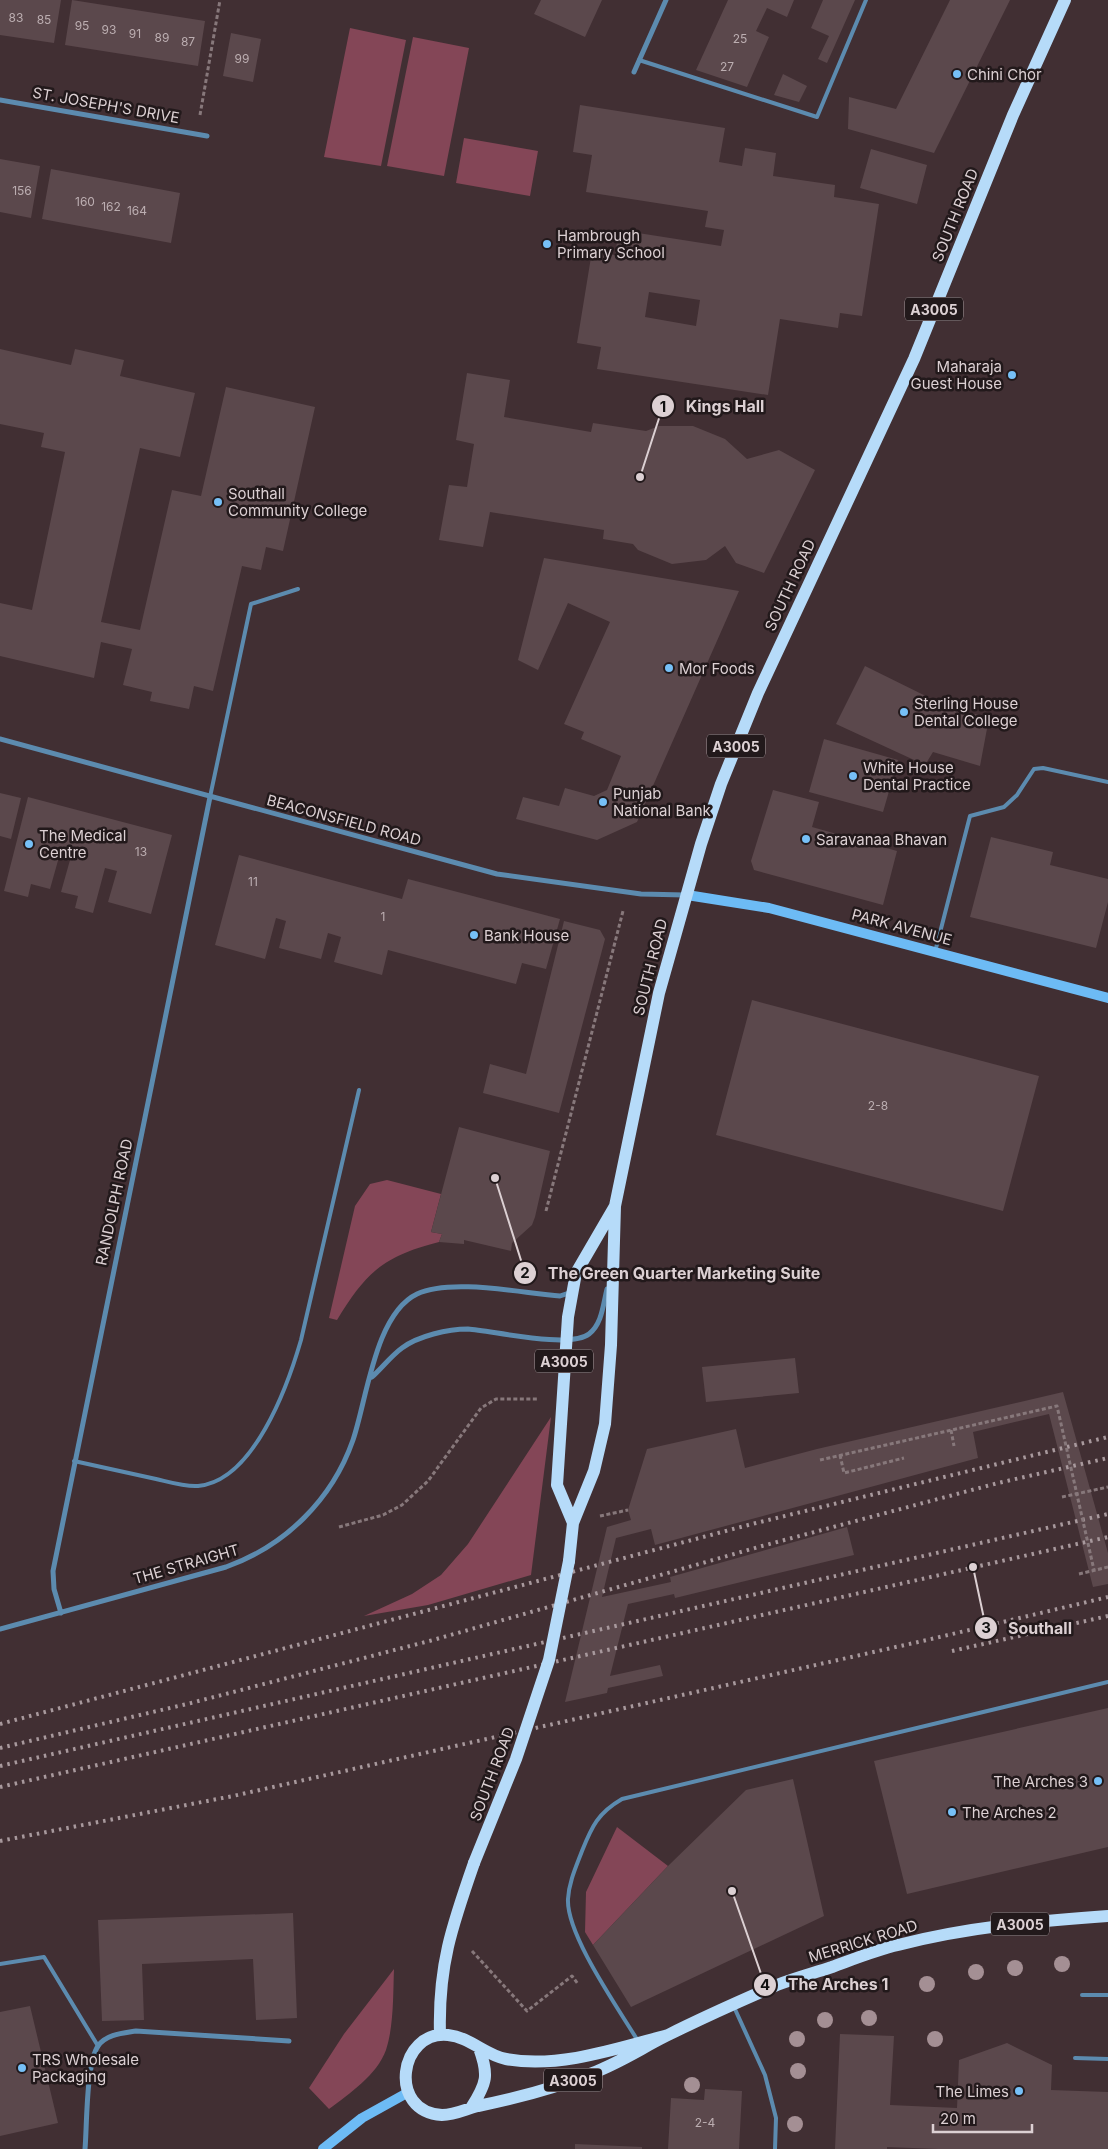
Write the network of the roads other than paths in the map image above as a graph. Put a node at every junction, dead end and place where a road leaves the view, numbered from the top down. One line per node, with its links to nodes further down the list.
1 (666, 0): 4 (street)
2 (866, 0): 4 (lane)
3 (1065, 0): 12 (main road, SOUTH ROAD / A3005)
4 (639, 60): 5 (street)
5 (634, 72)
6 (0, 100): 7 (street, ST. JOSEPH'S DRIVE)
7 (207, 136)
8 (298, 589): 11 (lane)
9 (0, 739): 11 (street, BEACONSFIELD ROAD)
10 (1108, 782): 13 (lane)
11 (210, 797): 12 (street, BEACONSFIELD ROAD); 21 (street, RANDOLPH ROAD)
12 (686, 895): 13 (street, PARK AVENUE); 16 (main road, SOUTH ROAD / A3005)
13 (935, 952): 14 (street, PARK AVENUE)
14 (1108, 998)
15 (359, 1090): 21 (lane)
16 (615, 1206): 17 (main road, SOUTH ROAD / A3005); 18 (main road, SOUTH ROAD / A3005)
17 (614, 1267): 19 (street); 22 (main road, SOUTH ROAD / A3005)
18 (572, 1291): 19 (main road, SOUTH ROAD / A3005); 20 (street, THE STRAIGHT)
19 (566, 1341): 20 (street, THE STRAIGHT); 22 (main road, SOUTH ROAD / A3005)
20 (371, 1379): 23 (street, THE STRAIGHT)
21 (74, 1461): 23 (street, RANDOLPH ROAD)
22 (573, 1523): 31 (main road, SOUTH ROAD / A3005, bridge)
23 (61, 1612): 24 (street, THE STRAIGHT)
24 (0, 1629)
25 (1108, 1682): 34 (lane)
26 (1108, 1916): 30 (main road, MERRICK ROAD / A3005)
27 (0, 1964): 35 (lane)
28 (1082, 1995): 29 (lane)
29 (1108, 1995)
30 (734, 2005): 32 (main road, MERRICK ROAD / A3005); 43 (lane)
31 (440, 2034): 36 (main road, A3005); 39 (main road)
32 (668, 2035): 34 (main road, MERRICK ROAD / A3005); 40 (main road, MERRICK ROAD / A3005)
33 (289, 2041): 35 (street)
34 (639, 2043): 36 (main road, MERRICK ROAD / A3005)
35 (98, 2046): 41 (street)
36 (479, 2048): 40 (main road)
37 (1075, 2058): 38 (lane)
38 (1108, 2059)
39 (407, 2093): 40 (main road, A3005); 42 (street)
40 (471, 2108)
41 (85, 2149)
42 (323, 2149)
43 (774, 2149)

